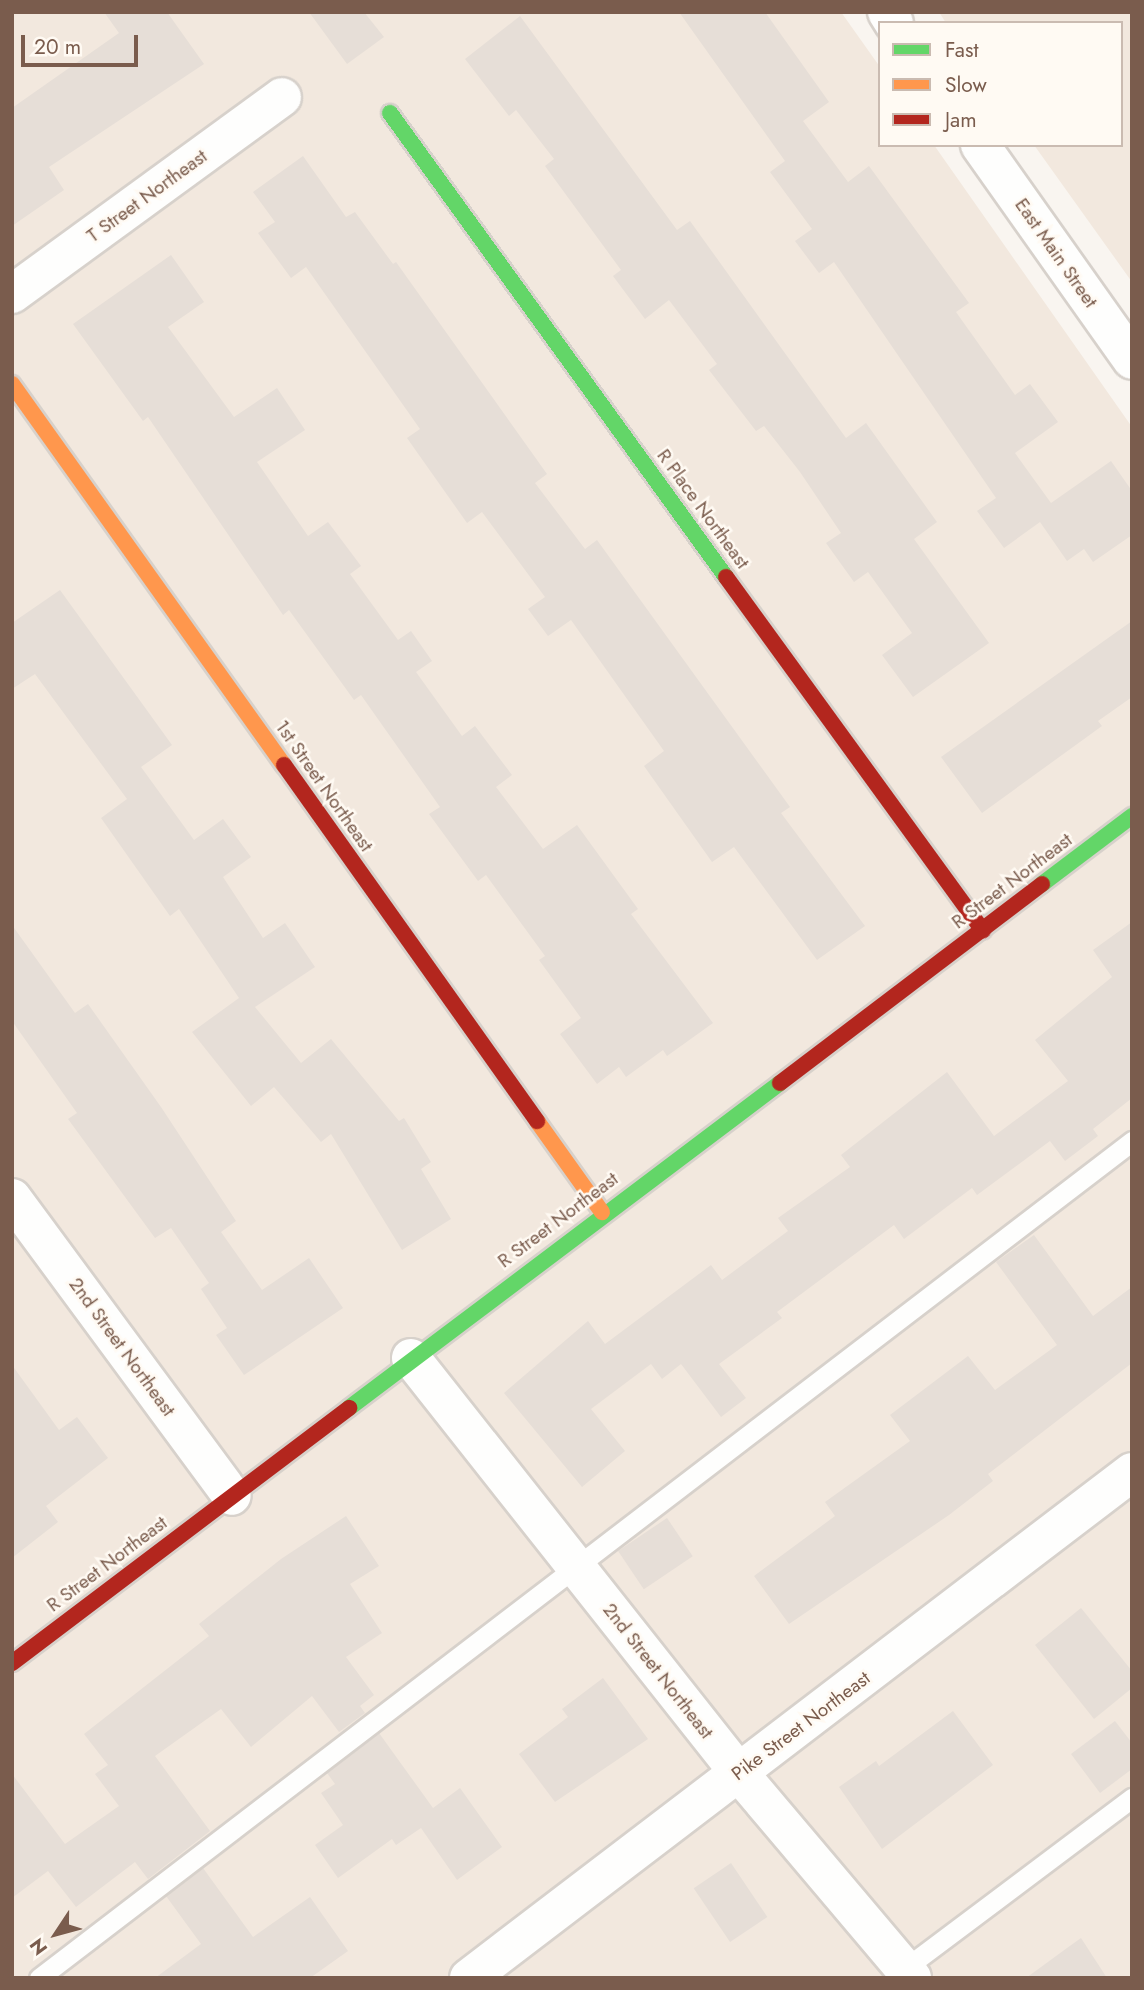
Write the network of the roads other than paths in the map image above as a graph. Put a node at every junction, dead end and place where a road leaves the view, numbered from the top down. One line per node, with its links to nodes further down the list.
1 (282, 97): 4 (street, T Street Northeast)
2 (390, 113): 8 (street, R Place Northeast)
3 (981, 147): 5 (street, East Main Street)
4 (12, 294)
5 (1132, 360)
6 (12, 384): 11 (street, 1st Street Northeast)
7 (1132, 816): 8 (street, R Street Northeast)
8 (983, 931): 11 (street, R Street Northeast)
9 (1132, 1141): 15 (lane)
10 (12, 1198): 14 (street, 2nd Street Northeast)
11 (602, 1212): 12 (street, R Street Northeast)
12 (411, 1359): 14 (street, R Street Northeast); 15 (street, 2nd Street Northeast)
13 (1132, 1472): 17 (street, Pike Street Northeast)
14 (232, 1496): 16 (street, R Street Northeast)
15 (576, 1567): 17 (street, 2nd Street Northeast); 20 (lane)
16 (12, 1663)
17 (739, 1773): 19 (street, 2nd Street Northeast); 21 (street, Pike Street Northeast)
18 (1132, 1798): 19 (lane)
19 (904, 1975)
20 (39, 1978)
21 (469, 1978)

